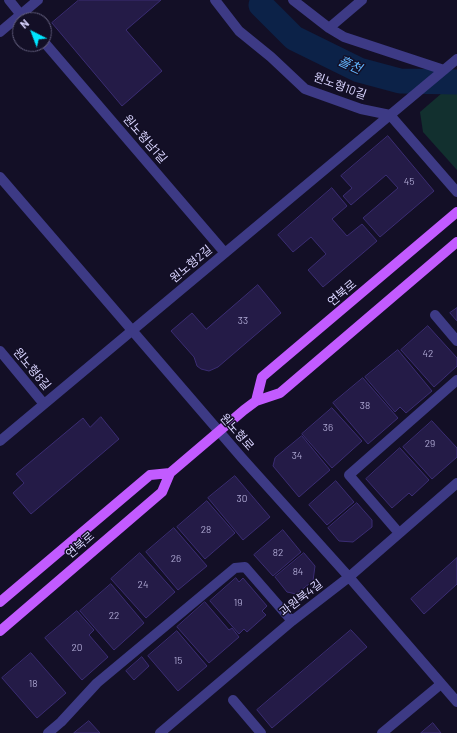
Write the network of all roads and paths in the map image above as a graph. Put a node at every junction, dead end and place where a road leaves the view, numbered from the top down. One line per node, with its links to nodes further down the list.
1 (9, 0): 6 (street)
2 (38, 0): 7 (street)
3 (214, 0): 14 (street, 원노형10길)
4 (293, 0): 9 (street)
5 (362, 0): 9 (street)
6 (19, 12)
7 (27, 12)
8 (12, 24): 10 (street)
9 (329, 28): 13 (street)
10 (0, 32)
11 (52, 51): 19 (street, 원노형남1길)
12 (457, 59): 13 (street, 원노형2길)
13 (444, 70): 14 (street, 원노형2길)
14 (390, 116): 16 (street); 19 (street, 원노형2길)
15 (0, 177): 21 (street, 원노형로)
16 (457, 192)
17 (457, 212): 25 (main road, 연북로)
18 (457, 242): 25 (main road, 연북로)
19 (225, 253): 21 (street, 원노형2길)
20 (435, 315): 22 (street)
21 (133, 330): 26 (street, 원노형2길); 27 (street, 원노형로)
22 (457, 340)
23 (0, 351): 26 (street, 원노형8길)
24 (457, 380): 31 (street)
25 (256, 401): 27 (main road, 연북로)
26 (44, 404): 28 (street, 원노형2길)
27 (219, 431): 29 (main road, 연북로); 32 (street, 원노형로)
28 (0, 441)
29 (170, 473): 33 (main road, 연북로); 35 (main road, 연북로)
30 (457, 483): 31 (street, 과원북4길)
31 (399, 533): 32 (street, 과원북4길)
32 (349, 577): 34 (street, 과원북4길); 36 (street, 원노형로)
33 (0, 602)
34 (292, 621): 39 (street); 40 (street, 과원북4길)
35 (0, 631)
36 (441, 684): 38 (street, 원노형로); 42 (street)
37 (233, 700): 41 (street)
38 (457, 702)
39 (48, 733)
40 (160, 733)
41 (261, 733)
42 (382, 733)

